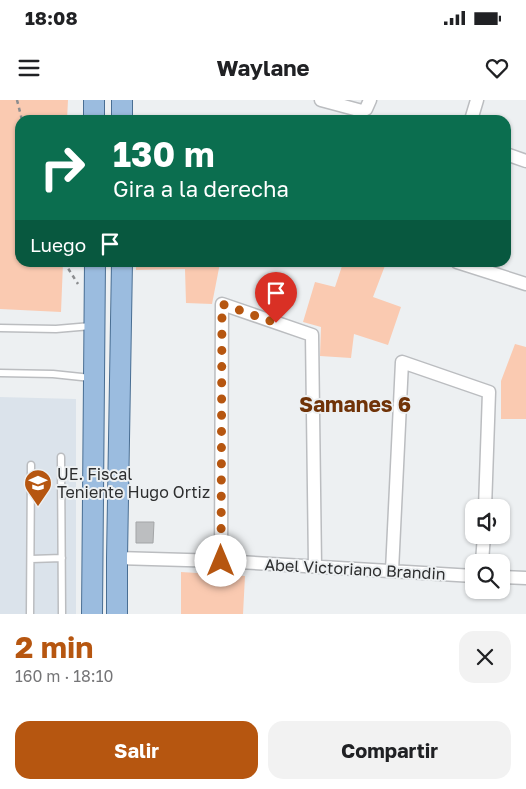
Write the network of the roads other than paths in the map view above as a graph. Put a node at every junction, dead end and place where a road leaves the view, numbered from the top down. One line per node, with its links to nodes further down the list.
1 (94, 100): 6 (main road)
2 (122, 100): 7 (main road)
3 (322, 100): 4 (street)
4 (370, 100)
5 (477, 100): 8 (street)
6 (94, 115)
7 (122, 115)
8 (472, 115)
9 (511, 156): 10 (street)
10 (526, 161)
11 (94, 267): 15 (main road)
12 (122, 267): 23 (main road)
13 (473, 267): 14 (street)
14 (526, 284)
15 (94, 325): 16 (lane); 18 (main road)
16 (0, 328)
17 (0, 373): 18 (lane)
18 (94, 378): 33 (main road)
19 (61, 457): 22 (lane)
20 (31, 465): 24 (lane)
21 (485, 499): 27 (street)
22 (62, 558): 24 (lane); 32 (lane)
23 (117, 558): 25 (street, Abel Victoriano Brandin); 34 (main road)
24 (31, 559): 31 (lane)
25 (221, 561): 26 (street, Abel Victoriano Brandin); 26 (street)
26 (315, 566): 27 (street, Abel Victoriano Brandin)
27 (392, 571): 28 (street, Abel Victoriano Brandin)
28 (465, 575)
29 (510, 577): 30 (street)
30 (526, 578)
31 (30, 614)
32 (62, 614)
33 (92, 614)
34 (117, 614)

